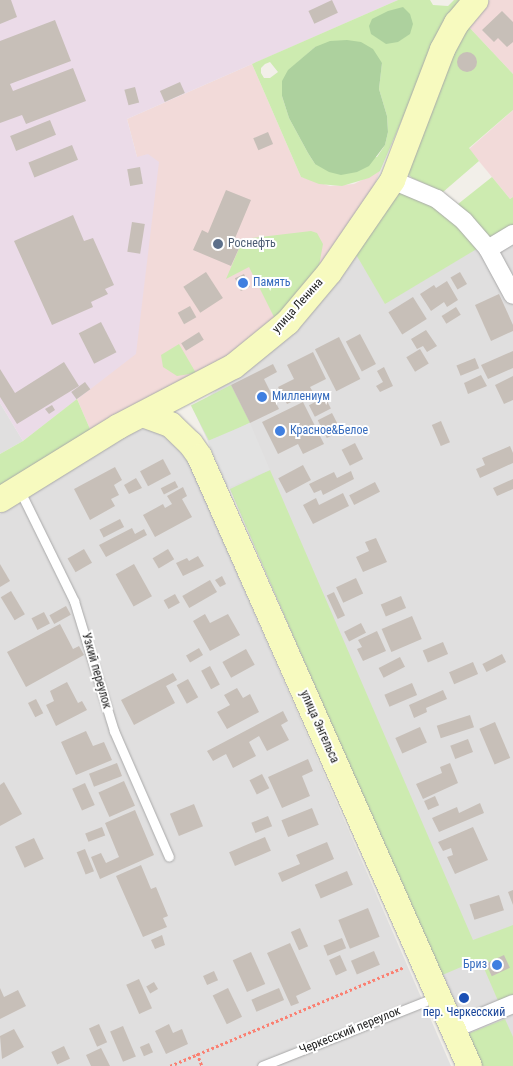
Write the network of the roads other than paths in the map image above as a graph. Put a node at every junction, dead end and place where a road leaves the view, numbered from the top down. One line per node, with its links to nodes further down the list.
1 (475, 0): 2 (street, улица Ленина)
2 (392, 180): 4 (street); 6 (street, улица Ленина)
3 (513, 234): 4 (street)
4 (488, 249): 5 (street)
5 (513, 294)
6 (142, 414): 7 (street, улица Ленина); 9 (street, улица Энгельса)
7 (9, 493): 8 (lane, Узкий переулок)
8 (169, 856)
9 (439, 996): 11 (street, улица Энгельса); 12 (lane, Черкесский переулок)
10 (513, 1004): 11 (street)
11 (453, 1029): 13 (street, улица Энгельса)
12 (262, 1066)
13 (469, 1066)

